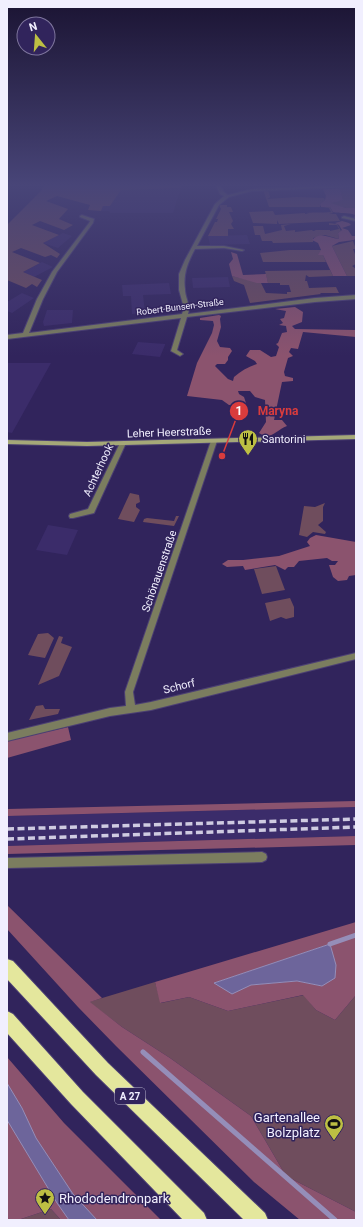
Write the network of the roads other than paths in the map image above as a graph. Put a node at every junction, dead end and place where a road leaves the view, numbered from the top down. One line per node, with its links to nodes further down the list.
1 (78, 241): 7 (street)
2 (198, 241): 3 (street)
3 (194, 248): 4 (street); 6 (street)
4 (242, 250)
5 (356, 297): 6 (street, Robert-Bunsen-Straße)
6 (186, 316): 7 (street, Robert-Bunsen-Straße); 9 (street)
7 (25, 335): 8 (street, Robert-Bunsen-Straße)
8 (7, 337)
9 (180, 354)
10 (356, 437): 11 (main road, Leher Heerstraße)
11 (214, 440): 13 (main road, Leher Heerstraße); 16 (street, Schönauenstraße)
12 (7, 442): 13 (main road, Leher Heerstraße)
13 (123, 443): 14 (street, Achterhook)
14 (73, 516)
15 (356, 656): 16 (street, Schorf)
16 (131, 709): 17 (street, Schorf)
17 (7, 737)
18 (262, 857): 19 (street)
19 (7, 863)
20 (7, 967): 23 (highway, A 27)
21 (7, 1020): 22 (highway)
22 (197, 1220)
23 (258, 1220)

